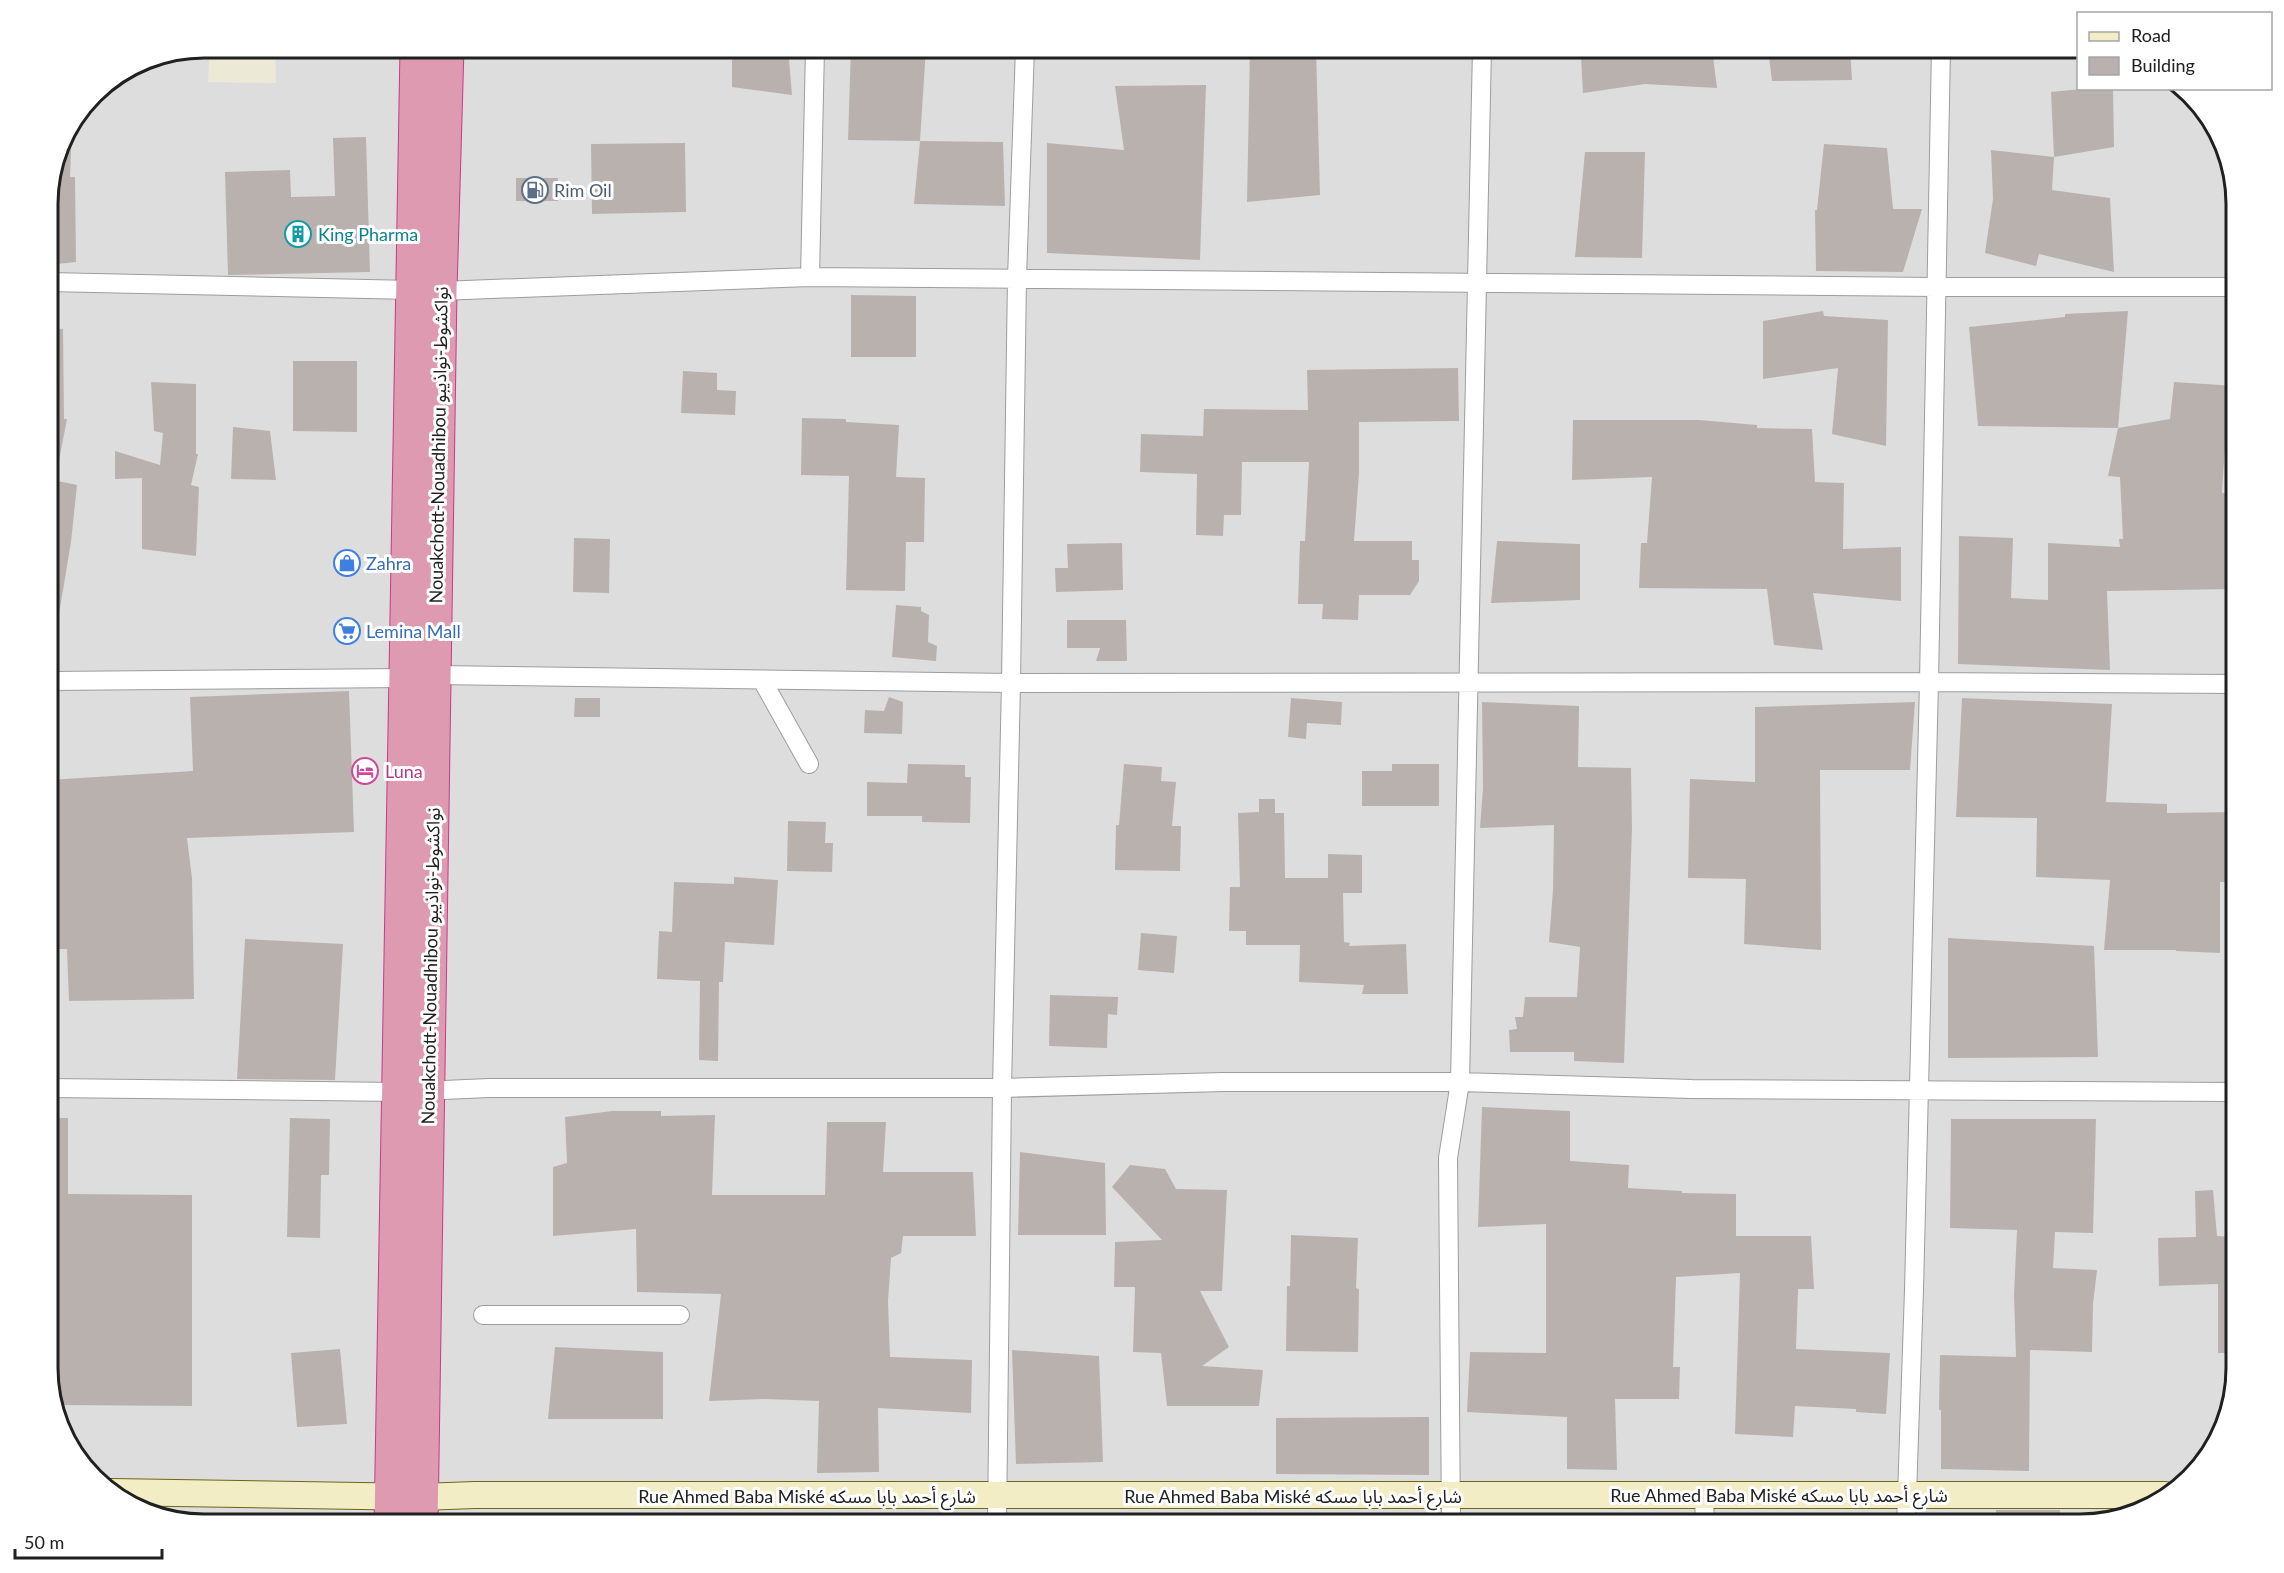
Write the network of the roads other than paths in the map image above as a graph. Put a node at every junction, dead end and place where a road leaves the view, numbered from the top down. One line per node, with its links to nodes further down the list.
1 (1482, 58): 10 (street)
2 (1941, 58): 11 (street)
3 (417, 59): 13 (highway, Nouakchott-Nouadhibou نواكشوط-نواذيبو)
4 (446, 59): 13 (highway, Nouakchott-Nouadhibou نواكشوط-نواذيبو)
5 (815, 59): 7 (street)
6 (1025, 59): 8 (street)
7 (810, 277): 8 (street); 13 (street)
8 (1017, 278): 10 (street); 18 (street)
9 (59, 282): 13 (street)
10 (1477, 282): 11 (street); 19 (street)
11 (1938, 286): 12 (street); 17 (street)
12 (2226, 287)
13 (426, 290): 14 (highway, Nouakchott-Nouadhibou نواكشوط-نواذيبو)
14 (421, 677): 15 (street); 16 (street); 25 (highway, Nouakchott-Nouadhibou نواكشوط-نواذيبو)
15 (762, 680): 18 (street); 21 (street)
16 (59, 681)
17 (1929, 682): 19 (street); 20 (street); 26 (street)
18 (1011, 683): 19 (street); 24 (street)
19 (1469, 683): 22 (street)
20 (2226, 684)
21 (809, 764)
22 (1460, 1082): 24 (street); 26 (street); 33 (street)
23 (59, 1088): 25 (street)
24 (1002, 1088): 25 (street); 32 (street)
25 (414, 1091): 36 (highway, Nouakchott-Nouadhibou نواكشوط-نواذيبو)
26 (1919, 1091): 27 (street); 31 (street)
27 (2226, 1092)
28 (483, 1315): 29 (street)
29 (680, 1316)
30 (129, 1493): 36 (street, Rue Ahmed Baba Miské شارع أحمد بابا مسكه)
31 (1908, 1495): 34 (street, Rue Ahmed Baba Miské شارع أحمد بابا مسكه); 35 (street, Rue Ahmed Baba Miské شارع أحمد بابا مسكه); 40 (street)
32 (996, 1496): 33 (street, Rue Ahmed Baba Miské شارع أحمد بابا مسكه); 36 (street, Rue Ahmed Baba Miské شارع أحمد بابا مسكه); 37 (street)
33 (1450, 1496): 34 (street, Rue Ahmed Baba Miské شارع أحمد بابا مسكه); 38 (street)
34 (1704, 1496): 39 (street)
35 (2142, 1500)
36 (406, 1511)
37 (997, 1514)
38 (1451, 1514)
39 (1705, 1514)
40 (1907, 1514)

